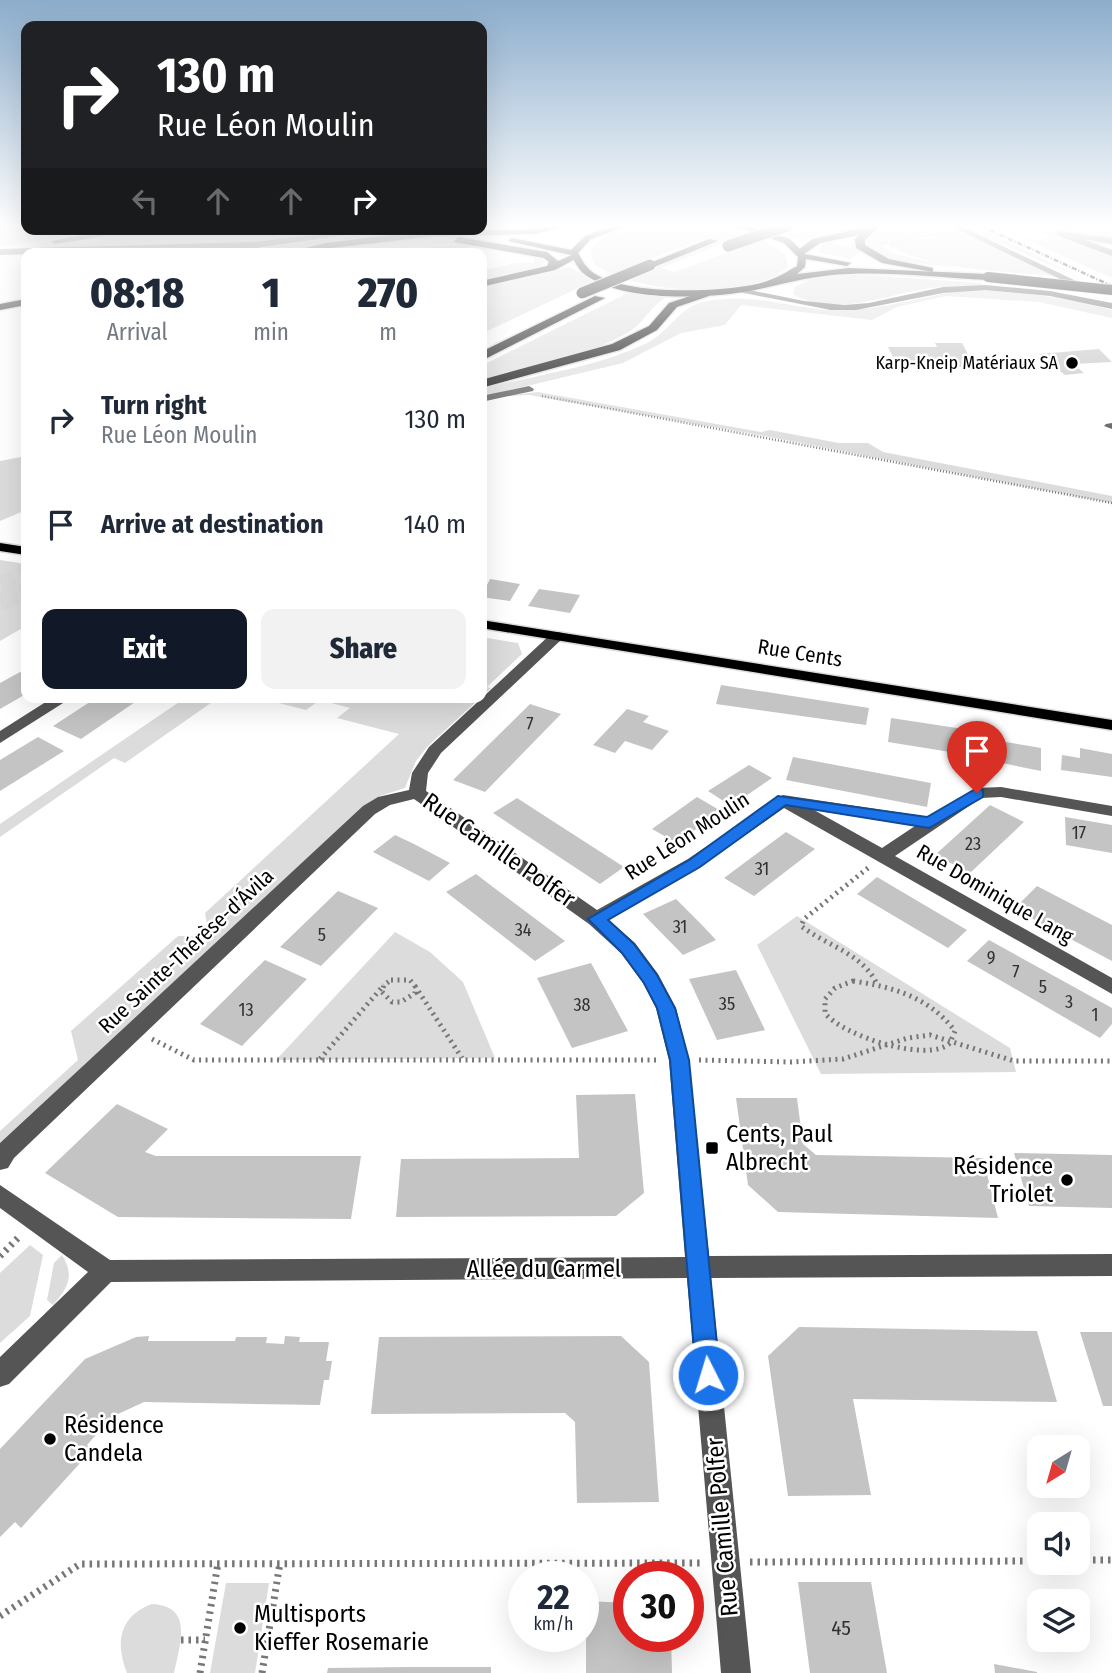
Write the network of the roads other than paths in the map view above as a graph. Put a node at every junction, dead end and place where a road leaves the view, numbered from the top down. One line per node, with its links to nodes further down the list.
1 (559, 304): 6 (highway, bridge)
2 (587, 304): 7 (highway, bridge)
3 (676, 304): 8 (highway)
4 (814, 304): 5 (street)
5 (865, 304)
6 (532, 317)
7 (487, 354)
8 (487, 382)
9 (529, 389): 10 (street)
10 (487, 398)
11 (0, 547): 12 (main road)
12 (21, 550)
13 (487, 625): 14 (main road, Rue Cents)
14 (557, 636): 15 (street, Rue Camille Polfer); 18 (main road, Rue Cents)
15 (487, 701)
16 (55, 703): 19 (street)
17 (485, 703): 20 (street, Rue Camille Polfer)
18 (1112, 725)
19 (0, 737)
20 (416, 793): 25 (street, Rue Camille Polfer); 27 (street, Rue Sainte-Thérèse-d'Ávila)
21 (783, 800): 23 (street, Rue Léon Moulin); 24 (street, Rue Dominique Lang); 25 (street, Rue Léon Moulin)
22 (1112, 811): 23 (street)
23 (929, 822): 24 (street)
24 (883, 856): 26 (street, Rue Dominique Lang)
25 (596, 919): 30 (street, Rue Camille Polfer)
26 (1112, 987)
27 (0, 1161)
28 (0, 1195): 31 (street)
29 (1112, 1265): 30 (street, Allée du Carmel)
30 (698, 1268): 31 (street, Allée du Carmel); 33 (street, Rue Camille Polfer)
31 (106, 1271): 32 (street)
32 (0, 1375)
33 (736, 1673)

